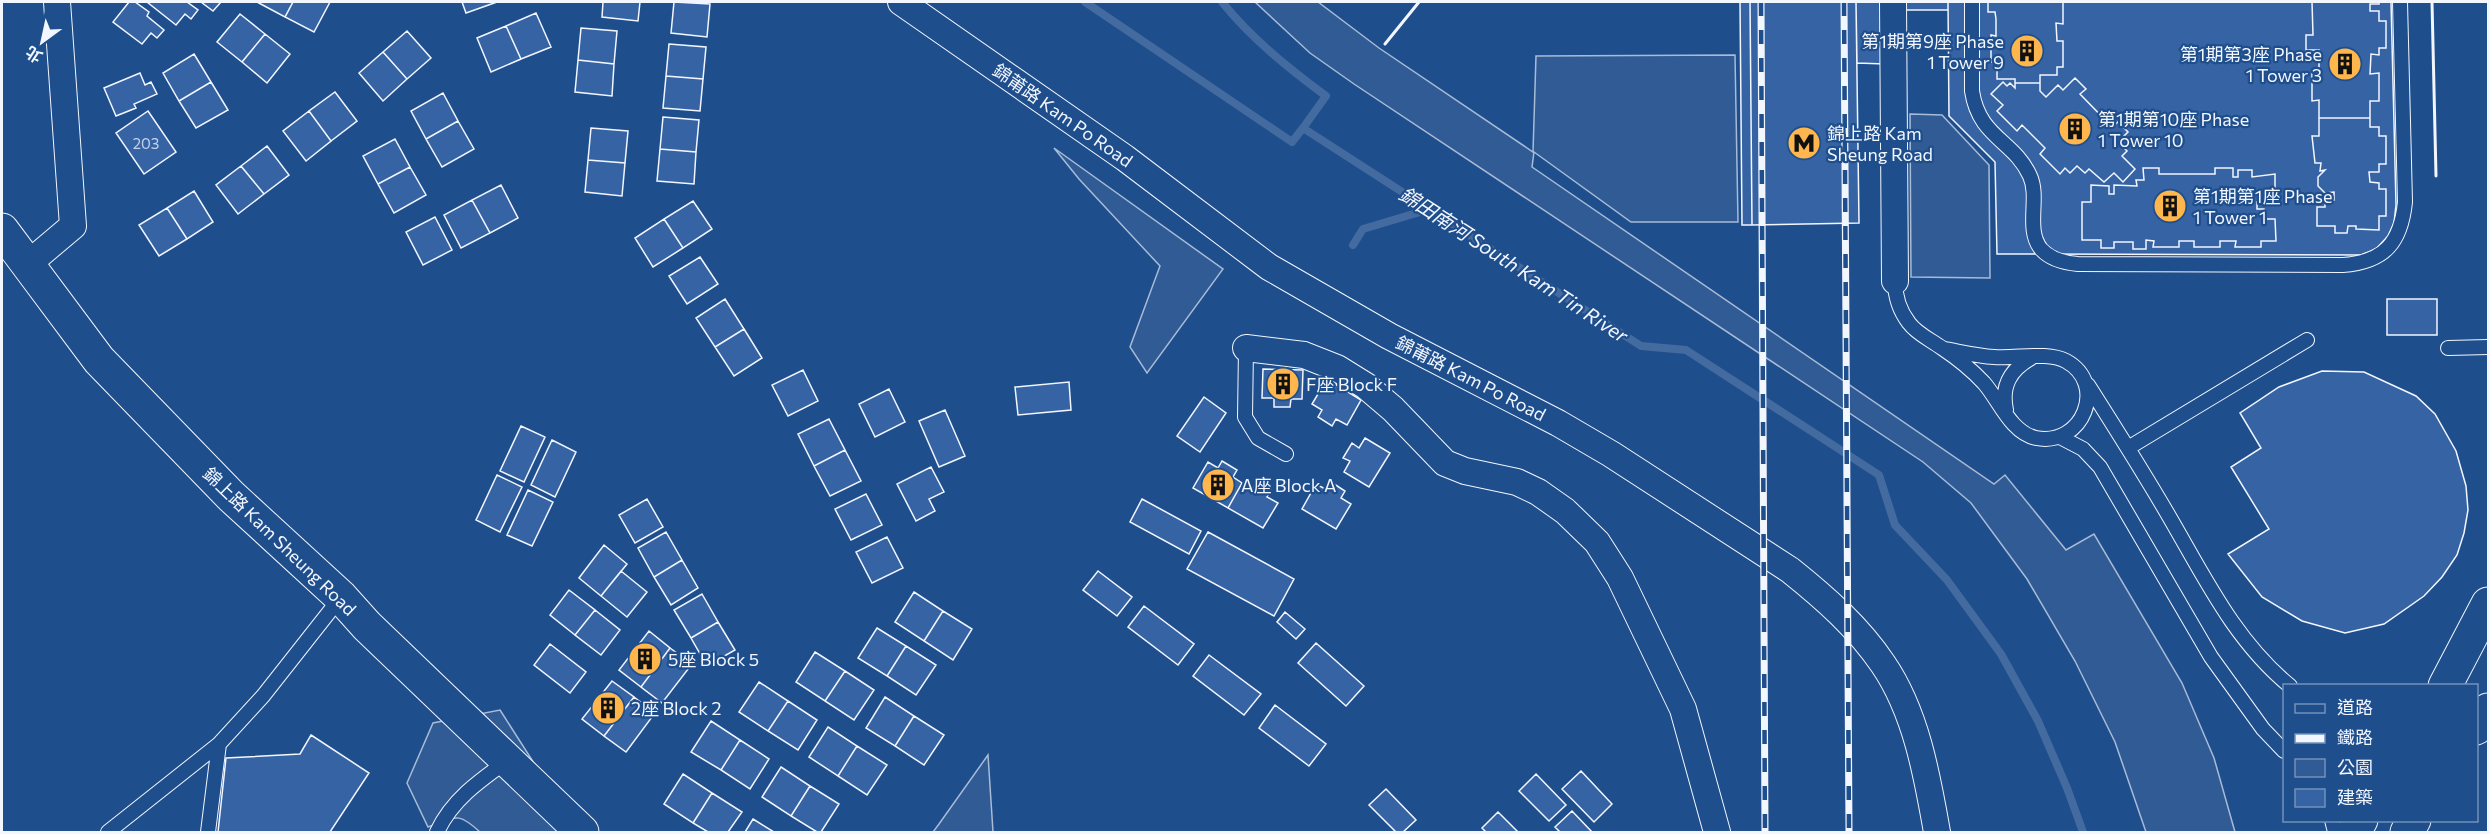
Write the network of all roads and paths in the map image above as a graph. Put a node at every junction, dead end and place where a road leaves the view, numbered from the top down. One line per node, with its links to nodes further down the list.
1 (57, 2): 7 (street)
2 (901, 2): 36 (street, 錦莆路 Kam Po Road)
3 (1893, 2): 8 (street)
4 (1972, 2): 5 (lane)
5 (2400, 2)
6 (2, 230): 7 (main road, 錦上路 Kam Sheung Road)
7 (28, 264): 20 (main road, 錦上路 Kam Sheung Road)
8 (1895, 281): 13 (lane)
9 (2307, 340): 18 (lane)
10 (2488, 347): 12 (lane)
11 (1246, 348): 19 (lane); 35 (street)
12 (2448, 348)
13 (1944, 349): 14 (lane); 16 (lane)
14 (2031, 358): 15 (lane); 16 (lane)
15 (2078, 371): 17 (lane); 18 (lane)
16 (2006, 412): 17 (lane)
17 (2060, 436): 29 (lane)
18 (2128, 448): 23 (lane)
19 (1286, 454)
20 (340, 597): 28 (lane); 30 (main road, 錦上路 Kam Sheung Road)
21 (2488, 604): 22 (main road)
22 (2462, 657): 24 (lane); 25 (main road)
23 (2288, 684)
24 (2431, 684)
25 (2446, 684)
26 (2488, 710): 27 (main road)
27 (2478, 725)
28 (219, 744): 31 (lane); 32 (lane)
29 (2283, 750)
30 (507, 761): 33 (lane); 34 (main road, 錦上路 Kam Sheung Road)
31 (108, 832)
32 (208, 832)
33 (437, 832)
34 (582, 832)
35 (1717, 832)
36 (1937, 832)

